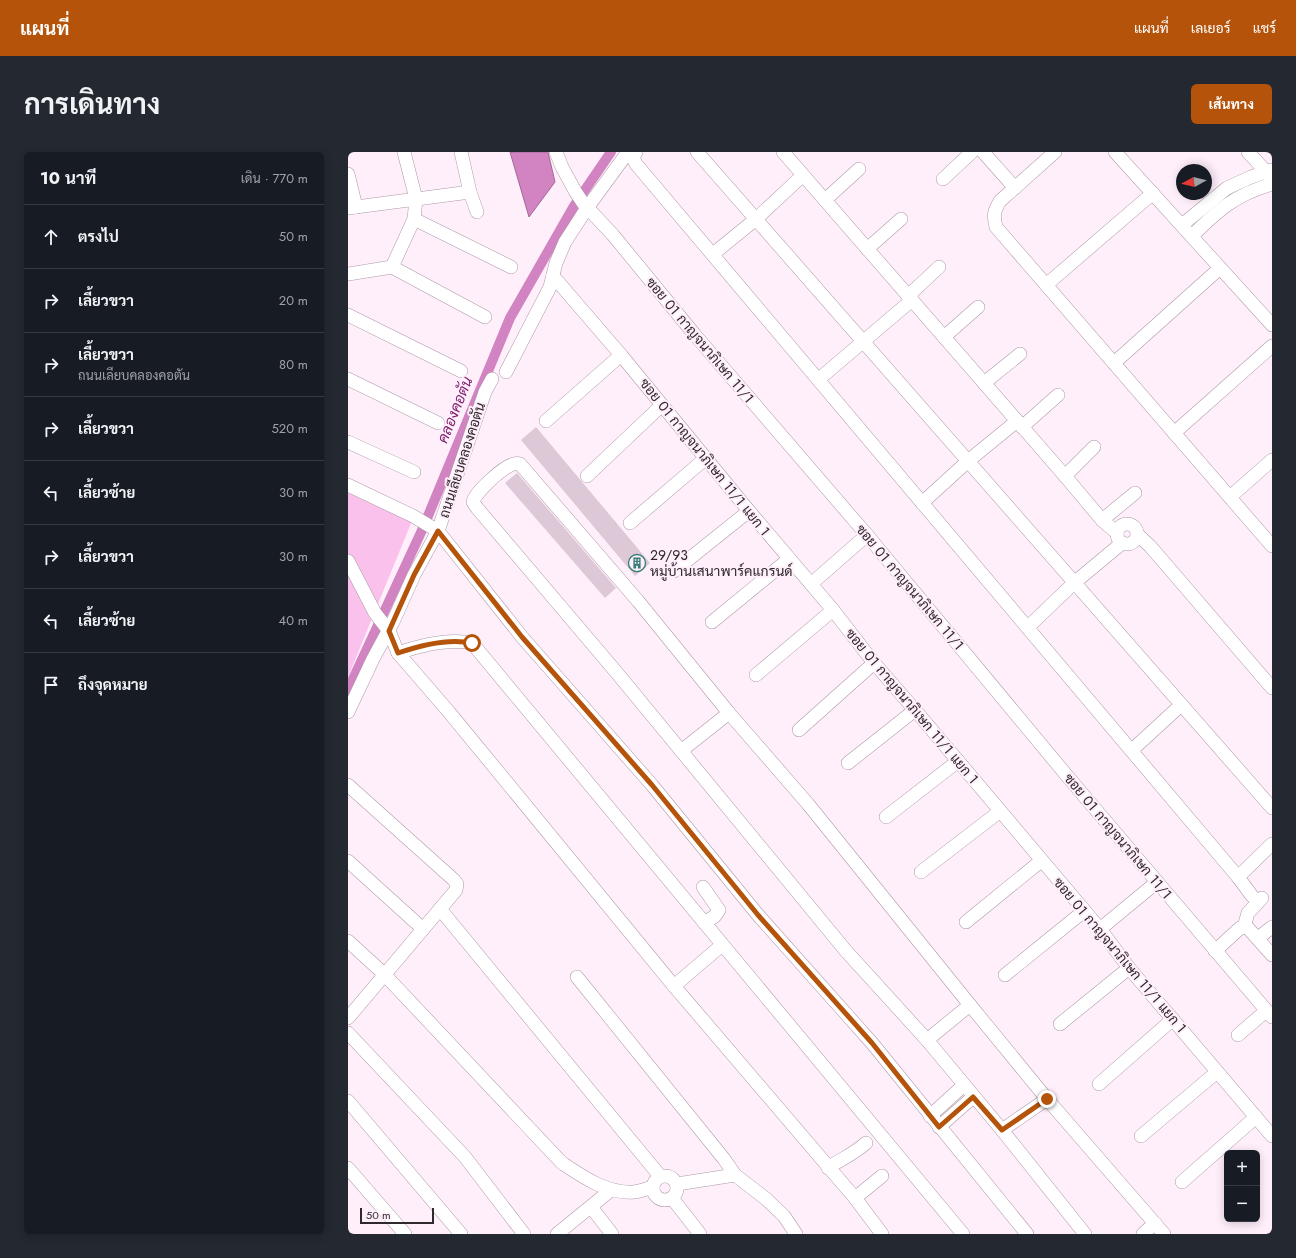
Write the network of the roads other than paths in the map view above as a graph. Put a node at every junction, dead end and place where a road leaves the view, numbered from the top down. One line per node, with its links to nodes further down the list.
1 (404, 152): 22 (street)
2 (461, 152): 20 (street)
3 (556, 152): 24 (street, ซอย 01 กาญจนาภิเษก 11/1)
4 (628, 152): 24 (street)
5 (636, 152): 33 (street)
6 (697, 152): 28 (street)
7 (783, 152): 16 (street)
8 (972, 152): 17 (street)
9 (983, 152): 19 (street)
10 (1055, 152): 19 (street)
11 (1115, 152): 21 (street)
12 (1248, 152): 14 (street)
13 (859, 169): 23 (street)
14 (1270, 173): 30 (street)
15 (348, 174): 25 (street)
16 (802, 176): 23 (street); 28 (street)
17 (943, 178)
18 (1272, 184): 31 (street)
19 (1015, 188): 40 (street)
20 (470, 192): 22 (street); 26 (street)
21 (1153, 193): 30 (street); 40 (street)
22 (416, 199): 25 (street); 27 (street)
23 (825, 200): 32 (street)
24 (585, 206): 39 (street); 80 (street, ซอย 01 กาญจนาภิเษก 11/1)
25 (352, 208)
26 (477, 212)
27 (414, 219): 34 (street); 35 (street)
28 (756, 219): 33 (street); 47 (street)
29 (901, 219): 32 (street)
30 (1182, 225): 31 (street)
31 (1192, 236): 37 (street)
32 (867, 249): 41 (street)
33 (713, 254): 56 (street)
34 (392, 267): 38 (street); 44 (street)
35 (512, 267)
36 (939, 267): 41 (street)
37 (1220, 268): 45 (street); 51 (street)
38 (348, 274)
39 (553, 276): 50 (street, ซอย 01 กาญจนาภิเษก 11/1 แยก 1); 53 (street)
40 (1046, 285): 51 (street)
41 (910, 298): 46 (street); 47 (street)
42 (978, 307): 46 (street)
43 (348, 315): 52 (street)
44 (485, 318)
45 (1272, 325)
46 (944, 337): 57 (street)
47 (864, 342): 56 (street); 68 (street)
48 (1272, 346): 63 (street)
49 (1020, 354): 57 (street)
50 (621, 355): 59 (street, ซอย 01 กาญจนาภิเษก 11/1 แยก 1); 60 (street)
51 (1114, 363): 63 (street)
52 (461, 370)
53 (506, 372)
54 (348, 379): 61 (street)
55 (492, 379): 79 (street, ถนนเลียบคลองคอตัน)
56 (819, 379): 75 (street)
57 (984, 383): 62 (street)
58 (1058, 395): 62 (street)
59 (662, 405): 66 (street, ซอย 01 กาญจนาภิเษก 11/1 แยก 1); 70 (street)
60 (546, 421)
61 (438, 423)
62 (1020, 424): 68 (street); 71 (street)
63 (1174, 433): 74 (street)
64 (348, 442): 69 (street)
65 (1094, 447): 71 (street)
66 (706, 458): 76 (street, ซอย 01 กาญจนาภิเษก 11/1 แยก 1); 78 (street)
67 (1272, 460): 74 (street)
68 (968, 461): 75 (street); 87 (street)
69 (414, 472)
70 (586, 476)
71 (1065, 476): 77 (street)
72 (348, 485): 79 (street)
73 (1135, 493): 77 (street)
74 (1230, 497): 83 (street)
75 (922, 503): 91 (street)
76 (748, 511): 84 (street, ซอย 01 กาญจนาภิเษก 11/1 แยก 1); 86 (street)
77 (1102, 520): 82 (street)
78 (630, 523)
79 (435, 530): 92 (street, ถนนเลียบคลองคอตัน); 149 (street)
80 (866, 535): 88 (street); 115 (street, ซอย 01 กาญจนาภิเษก 11/1)
81 (1138, 535): 82 (street); 82 (street); 96 (street)
82 (1119, 538): 87 (street)
83 (1272, 546)
84 (789, 559): 88 (street, ซอย 01 กาญจนาภิเษก 11/1 แยก 1); 90 (street)
85 (348, 561): 92 (street)
86 (674, 571)
87 (1074, 583): 91 (street); 97 (street)
88 (811, 584): 89 (street, ซอย 01 กาญจนาภิเษก 11/1 แยก 1)
89 (832, 610): 94 (street, ซอย 01 กาญจนาภิเษก 11/1 แยก 1); 95 (street)
90 (712, 622)
91 (1028, 627): 103 (street)
92 (386, 629): 93 (street); 99 (street, ถนนเลียบคลองคอตัน)
93 (398, 653): 120 (street); 134 (street)
94 (874, 663): 98 (street, ซอย 01 กาญจนาภิเษก 11/1 แยก 1); 101 (street)
95 (756, 675)
96 (1272, 688)
97 (1181, 705): 103 (street); 107 (street)
98 (915, 710): 104 (street, ซอย 01 กาญจนาภิเษก 11/1 แยก 1); 105 (street)
99 (348, 712)
100 (729, 713): 102 (street); 102 (street); 135 (street)
101 (799, 730)
102 (681, 750): 142 (street)
103 (1132, 750): 114 (street)
104 (958, 761): 108 (street, ซอย 01 กาญจนาภิเษก 11/1 แยก 1); 109 (street)
105 (848, 763)
106 (348, 785): 117 (street)
107 (1272, 808)
108 (1000, 812): 112 (street, ซอย 01 กาญจนาภิเษก 11/1 แยก 1); 113 (street)
109 (886, 817)
110 (1272, 844): 114 (street)
111 (348, 861): 123 (street)
112 (1041, 861): 118 (street, ซอย 01 กาญจนาภิเษก 11/1 แยก 1); 119 (street)
113 (921, 872)
114 (1238, 877): 121 (street)
115 (1157, 882): 124 (street); 128 (street, ซอย 01 กาญจนาภิเษก 11/1)
116 (703, 887): 120 (street)
117 (440, 909): 123 (street); 160 (street)
118 (1084, 911): 124 (street, ซอย 01 กาญจนาภิเษก 11/1 แยก 1); 132 (street)
119 (966, 922)
120 (704, 923): 127 (street)
121 (1244, 927): 125 (street); 128 (street)
122 (1272, 927): 125 (street)
123 (423, 929): 131 (street)
124 (1100, 929): 130 (street, ซอย 01 กาญจนาภิเษก 11/1 แยก 1)
125 (1258, 938): 129 (street)
126 (348, 941): 131 (street)
127 (722, 945): 134 (street); 176 (street)
128 (1215, 951): 136 (street, ซอย 01 กาญจนาภิเษก 11/1)
129 (1272, 955)
130 (1129, 968): 138 (street, ซอย 01 กาญจนาภิเษก 11/1 แยก 1); 139 (street)
131 (384, 974): 137 (street); 163 (street)
132 (1005, 975)
133 (577, 977): 158 (street)
134 (674, 986): 157 (street)
135 (970, 1005): 142 (street); 147 (street)
136 (1269, 1014): 141 (street)
137 (348, 1018)
138 (1173, 1019): 143 (street, ซอย 01 กาญจนาภิเษก 11/1 แยก 1); 144 (street)
139 (1060, 1024)
140 (348, 1033): 170 (street)
141 (1238, 1035)
142 (927, 1040): 145 (street)
143 (1217, 1072): 150 (street, ซอย 01 กาญจนาภิเษก 11/1 แยก 1); 153 (street)
144 (1099, 1084)
145 (964, 1085): 146 (street); 149 (street)
146 (973, 1097): 151 (street); 152 (street)
147 (1047, 1099): 152 (street); 167 (street)
148 (348, 1101): 169 (street)
149 (930, 1116): 151 (street)
150 (1256, 1116): 154 (street, ซอย 01 กาญจนาภิเษก 11/1 แยก 1); 161 (street)
151 (939, 1127): 177 (street)
152 (1002, 1130): 178 (street)
153 (1141, 1136)
154 (1272, 1136)
155 (866, 1143): 157 (street)
156 (348, 1168): 168 (street)
157 (828, 1168): 165 (street)
158 (735, 1175): 162 (street); 174 (street)
159 (882, 1176): 165 (street)
160 (656, 1182): 162 (street); 163 (street); 164 (street)
161 (1182, 1182)
162 (677, 1184): 164 (street)
163 (611, 1190): 166 (street)
164 (672, 1198): 173 (street)
165 (855, 1198): 175 (street)
166 (591, 1206): 171 (street); 172 (street)
167 (1155, 1223): 179 (street); 180 (street)
168 (405, 1234)
169 (461, 1234)
170 (524, 1234)
171 (557, 1234)
172 (612, 1234)
173 (700, 1234)
174 (796, 1234)
175 (882, 1234)
176 (963, 1234)
177 (1027, 1234)
178 (1085, 1234)
179 (1143, 1234)
180 (1164, 1234)

